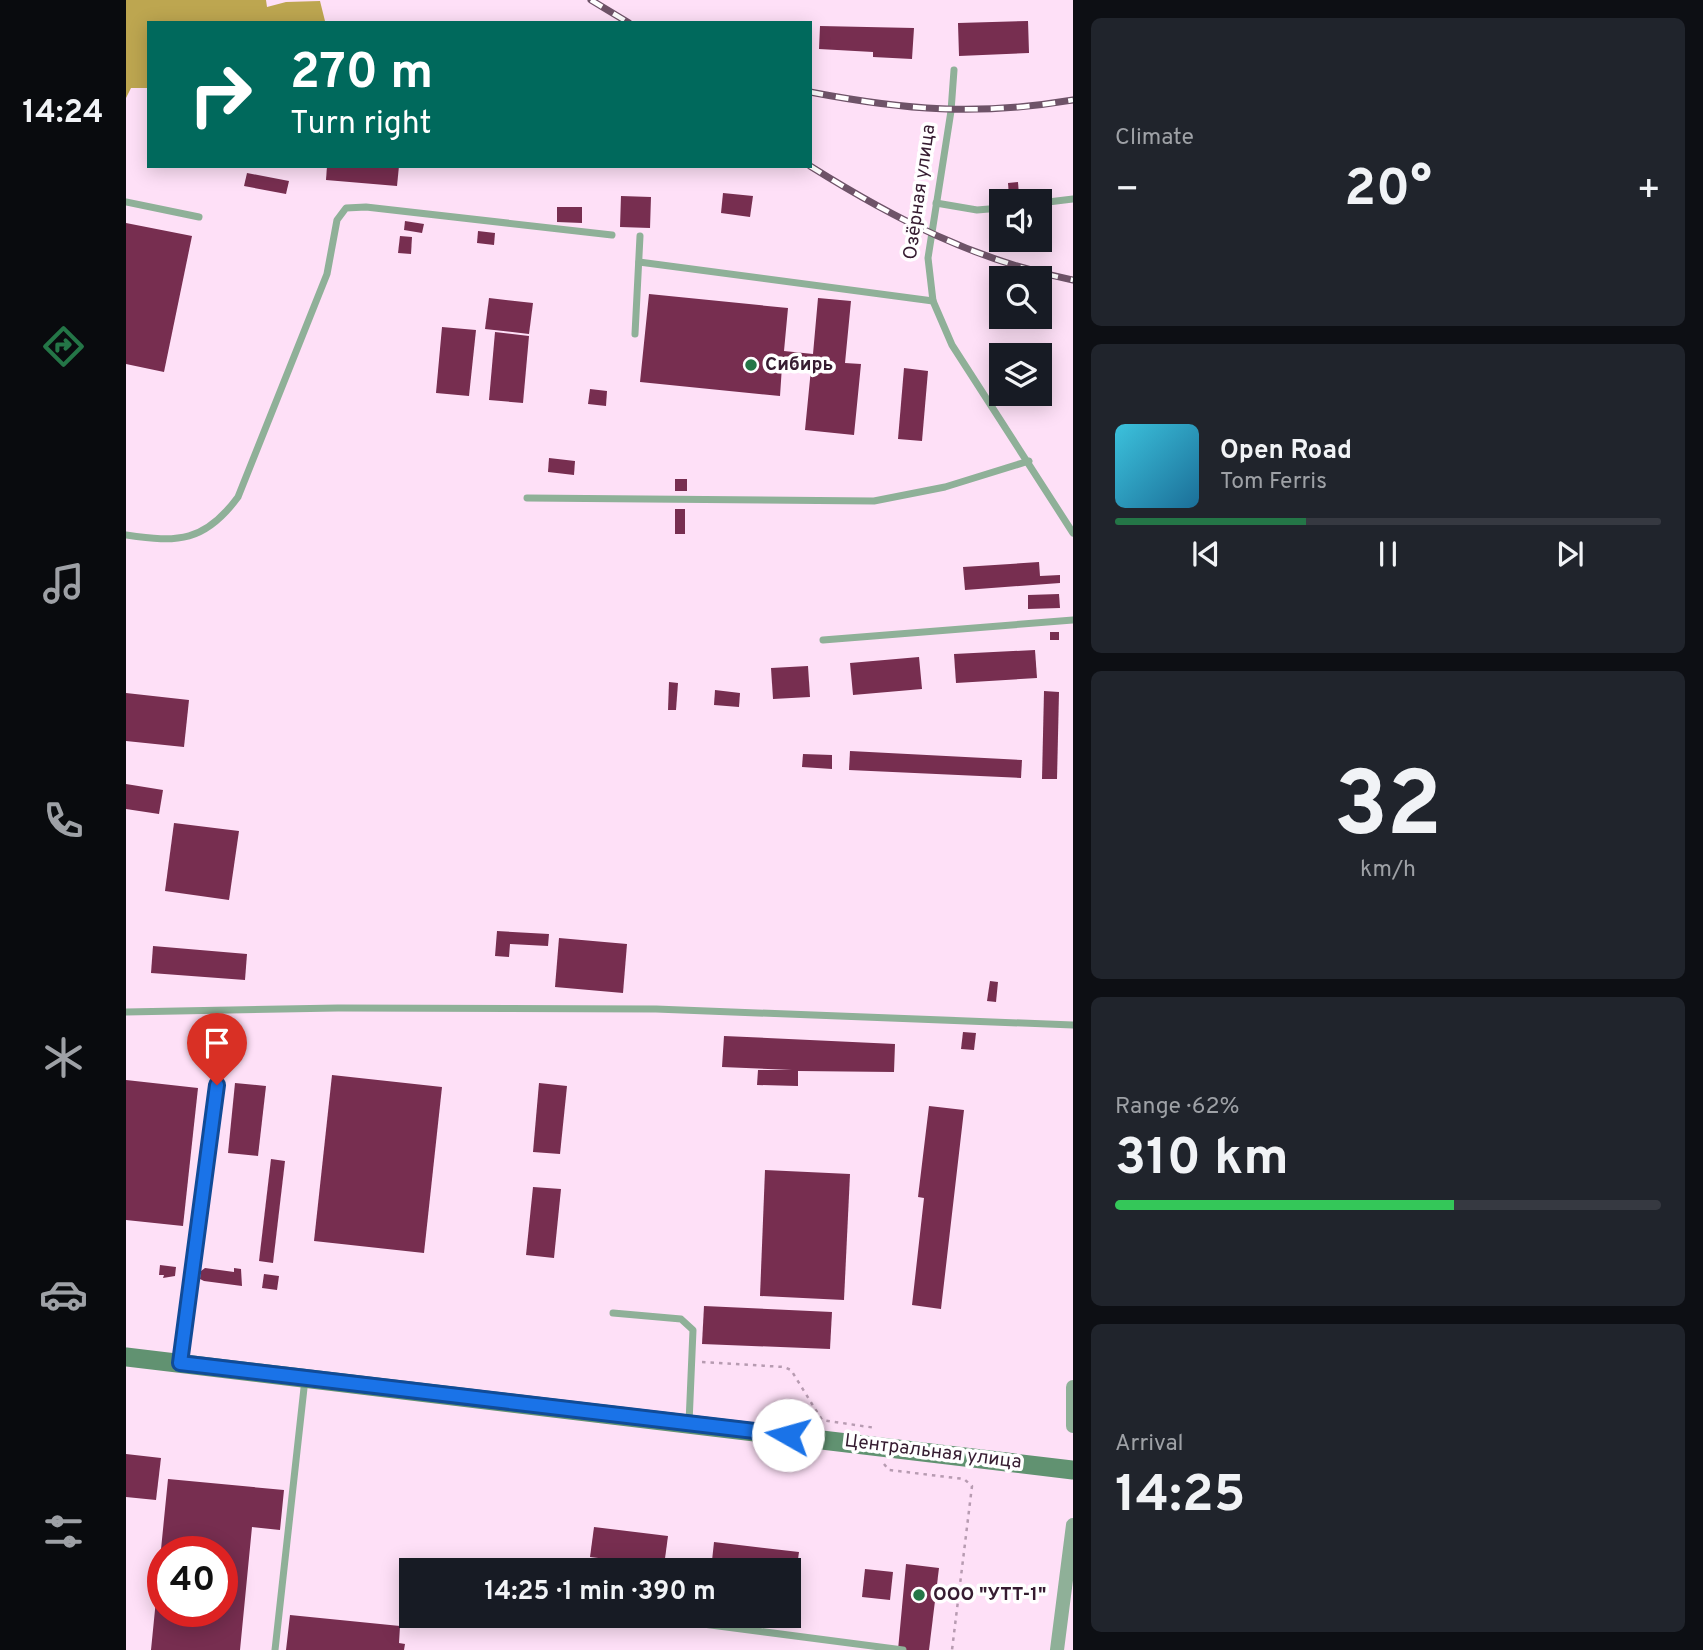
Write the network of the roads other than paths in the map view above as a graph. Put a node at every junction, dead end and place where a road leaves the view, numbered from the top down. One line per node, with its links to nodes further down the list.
1 (954, 70): 5 (lane, Озёрная улица)
2 (1073, 199): 4 (lane)
3 (126, 202): 7 (lane)
4 (1052, 202)
5 (936, 203): 6 (lane); 11 (lane, Озёрная улица)
6 (989, 209)
7 (199, 217)
8 (612, 235): 16 (lane)
9 (640, 236): 10 (lane)
10 (639, 262): 11 (lane); 12 (lane)
11 (933, 301): 13 (lane, Озёрная улица)
12 (635, 334)
13 (1029, 461): 14 (lane); 15 (lane, Озёрная улица)
14 (527, 498)
15 (1073, 533)
16 (126, 534)
17 (1073, 620): 18 (lane)
18 (823, 640)
19 (126, 1012): 20 (lane)
20 (1073, 1025)
21 (217, 1085): 24 (lane)
22 (613, 1313): 27 (lane)
23 (126, 1357): 24 (street, Центральная улица)
24 (180, 1363): 25 (street, Центральная улица)
25 (305, 1378): 27 (street, Центральная улица); 32 (lane)
26 (1073, 1387): 28 (street)
27 (689, 1423): 29 (street, Центральная улица)
28 (1073, 1426)
29 (1073, 1470)
30 (1073, 1525): 34 (street)
31 (734, 1628): 33 (lane)
32 (275, 1650)
33 (903, 1650)
34 (1057, 1650)

